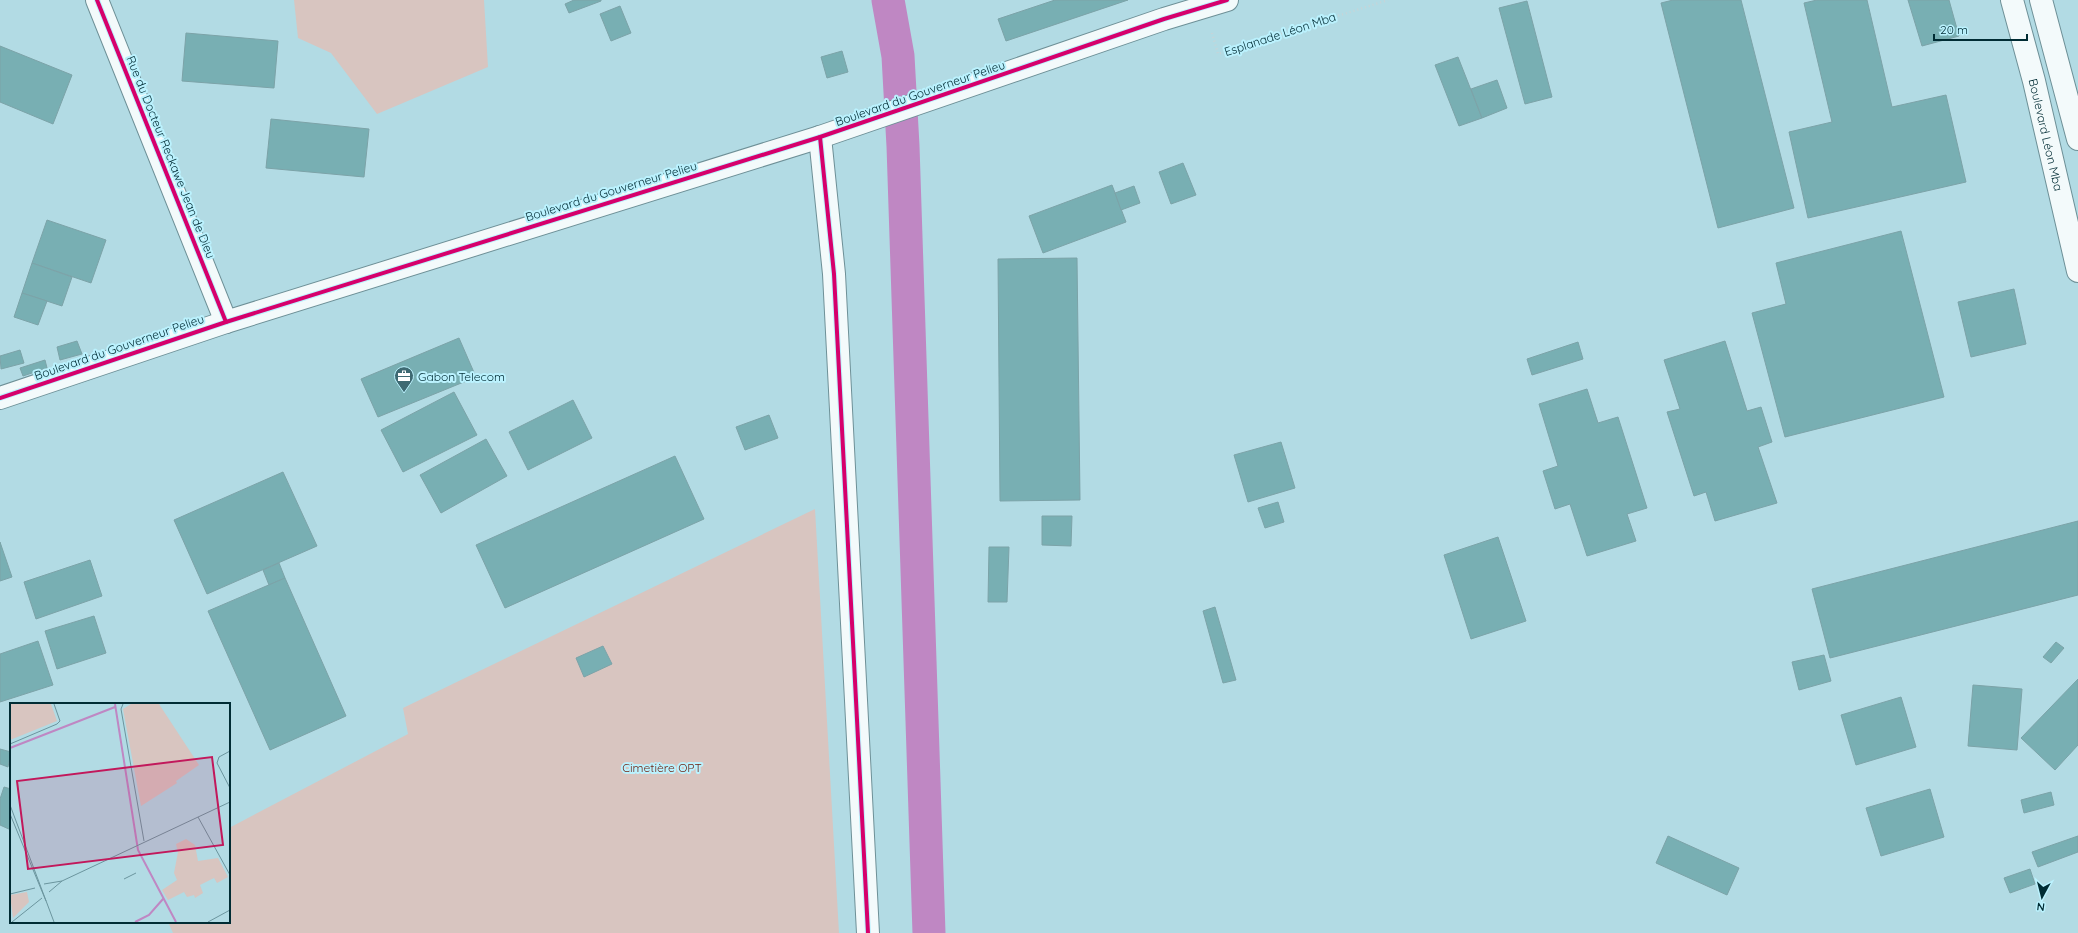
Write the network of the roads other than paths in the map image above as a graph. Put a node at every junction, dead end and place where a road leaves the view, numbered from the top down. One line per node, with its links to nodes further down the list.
1 (97, 0): 8 (street, Rue du Docteur Reckawe Jean de Dieu)
2 (1227, 0): 5 (street, Boulevard du Gouverneur Pelieu)
3 (2012, 0): 7 (street, Boulevard Léon Mba)
4 (2041, 0): 6 (street)
5 (820, 137): 8 (street, Boulevard du Gouverneur Pelieu); 10 (street)
6 (2078, 139)
7 (2078, 271)
8 (226, 322): 9 (street, Boulevard du Gouverneur Pelieu)
9 (0, 398)
10 (868, 933)

